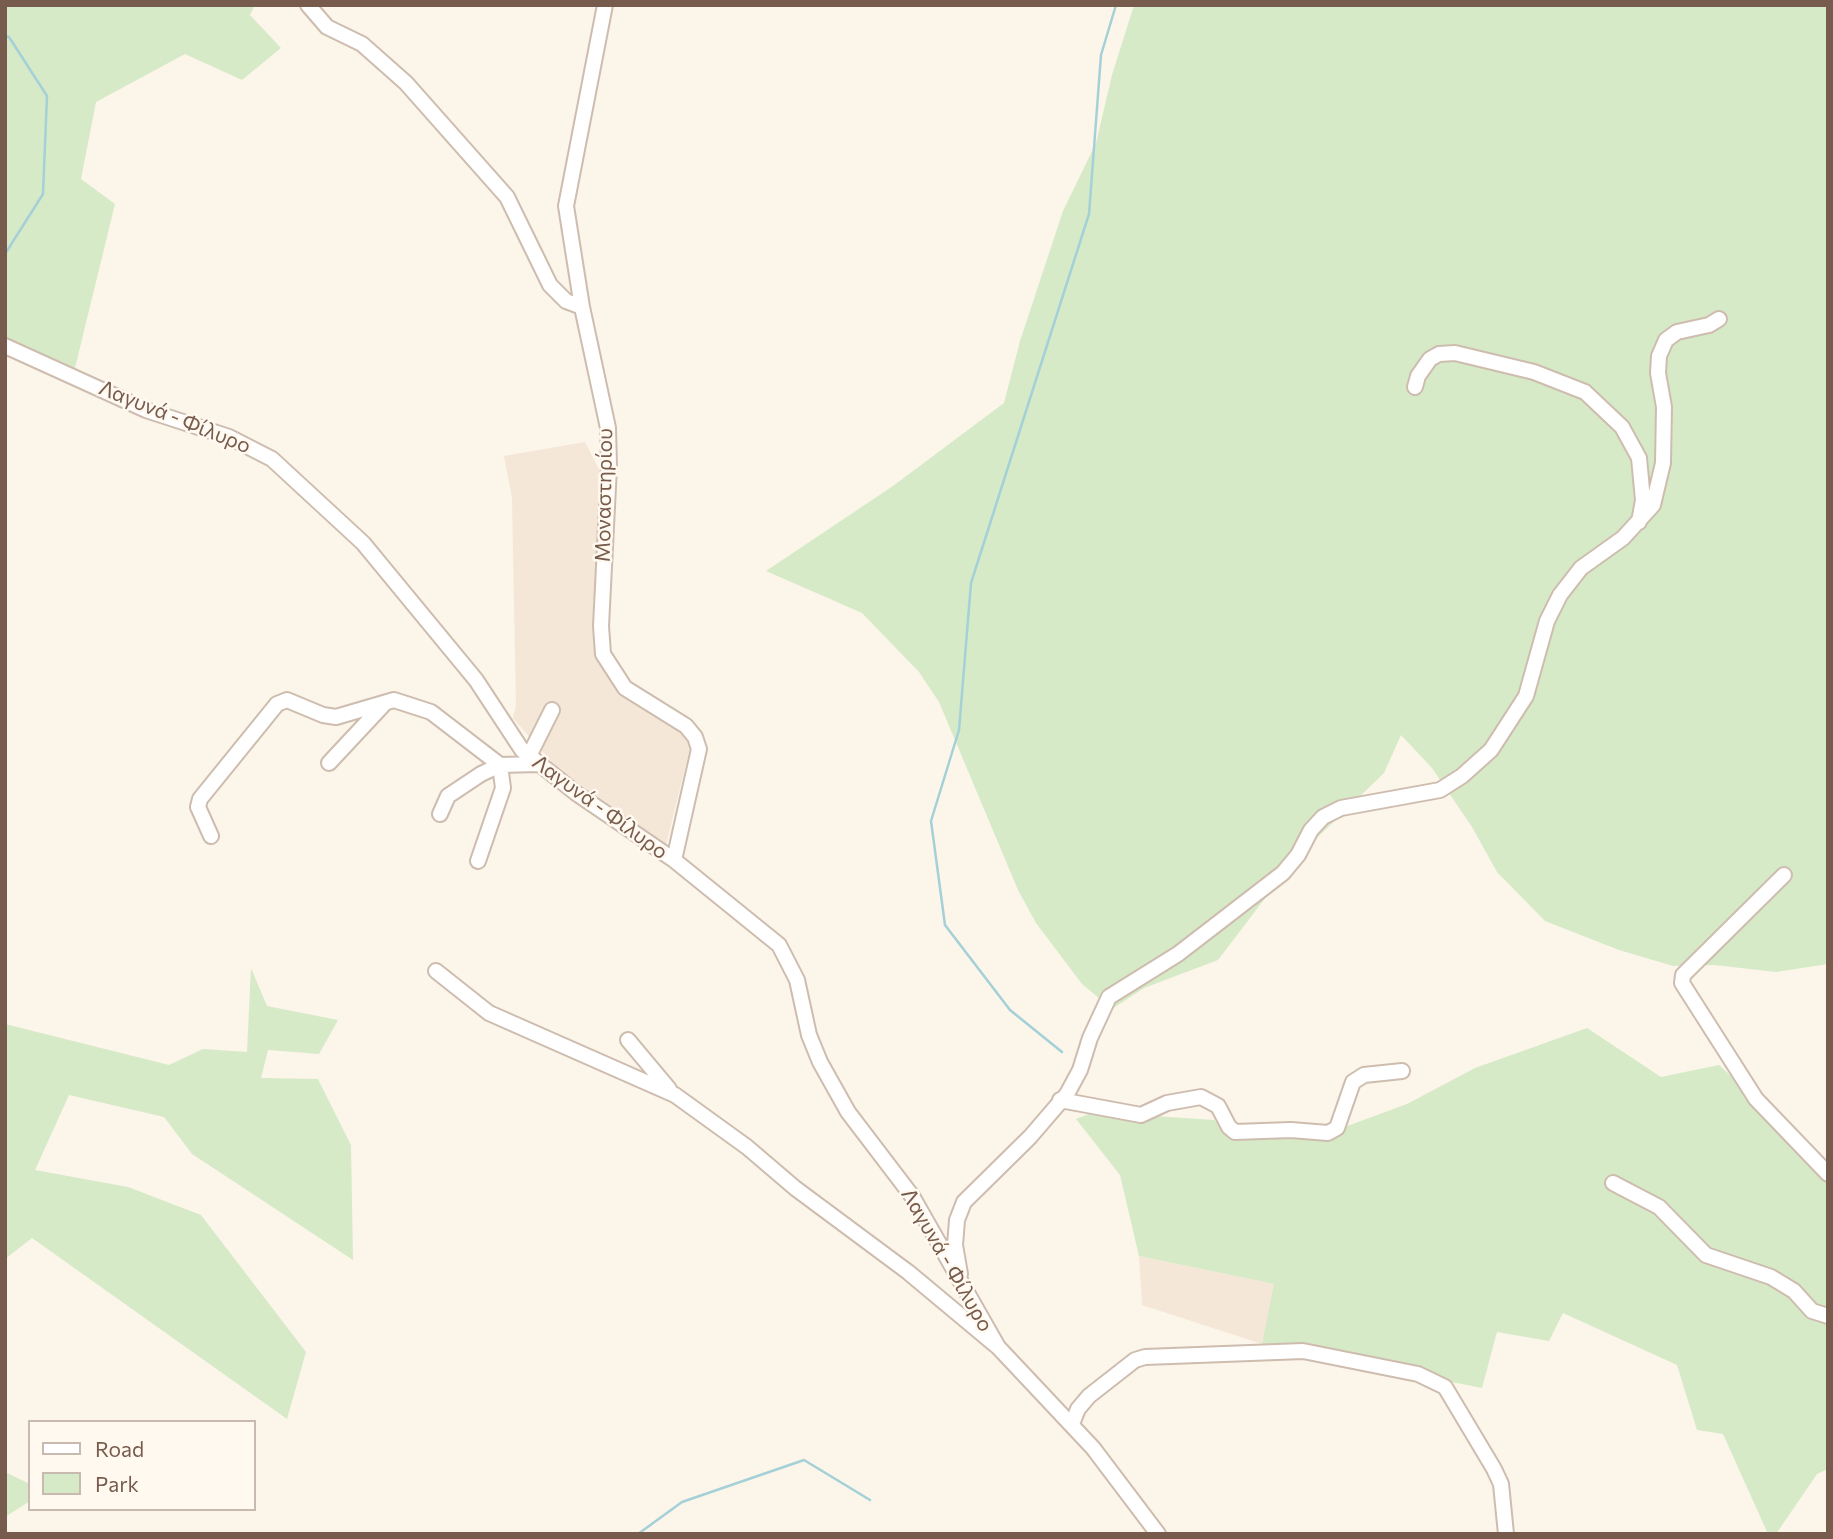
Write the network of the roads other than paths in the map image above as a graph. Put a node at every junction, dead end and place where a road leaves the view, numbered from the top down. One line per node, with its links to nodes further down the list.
1 (308, 5): 3 (street)
2 (605, 5): 3 (street, Μοναστηρίου)
3 (582, 307): 15 (street, Μοναστηρίου)
4 (1719, 319): 7 (street)
5 (5, 346): 10 (street, Λαγυνά - Φίλυρο)
6 (1415, 387): 7 (street)
7 (1639, 523): 22 (street)
8 (386, 702): 11 (street); 12 (street); 14 (street)
9 (552, 710): 10 (street)
10 (533, 760): 12 (street); 15 (street, Λαγυνά - Φίλυρο)
11 (329, 763)
12 (500, 765): 13 (street); 16 (street)
13 (440, 814)
14 (211, 836)
15 (674, 860): 25 (street, Λαγυνά - Φίλυρο)
16 (478, 861)
17 (1784, 875): 23 (street)
18 (436, 971): 21 (street)
19 (628, 1040): 21 (street)
20 (1402, 1071): 22 (street)
21 (675, 1095): 27 (street)
22 (1060, 1100): 25 (street)
23 (1828, 1174)
24 (1614, 1183): 26 (street)
25 (962, 1286): 27 (street, Λαγυνά - Φίλυρο)
26 (1828, 1316)
27 (998, 1347): 28 (street)
28 (1072, 1424): 29 (street); 30 (street)
29 (1158, 1534)
30 (1506, 1534)

